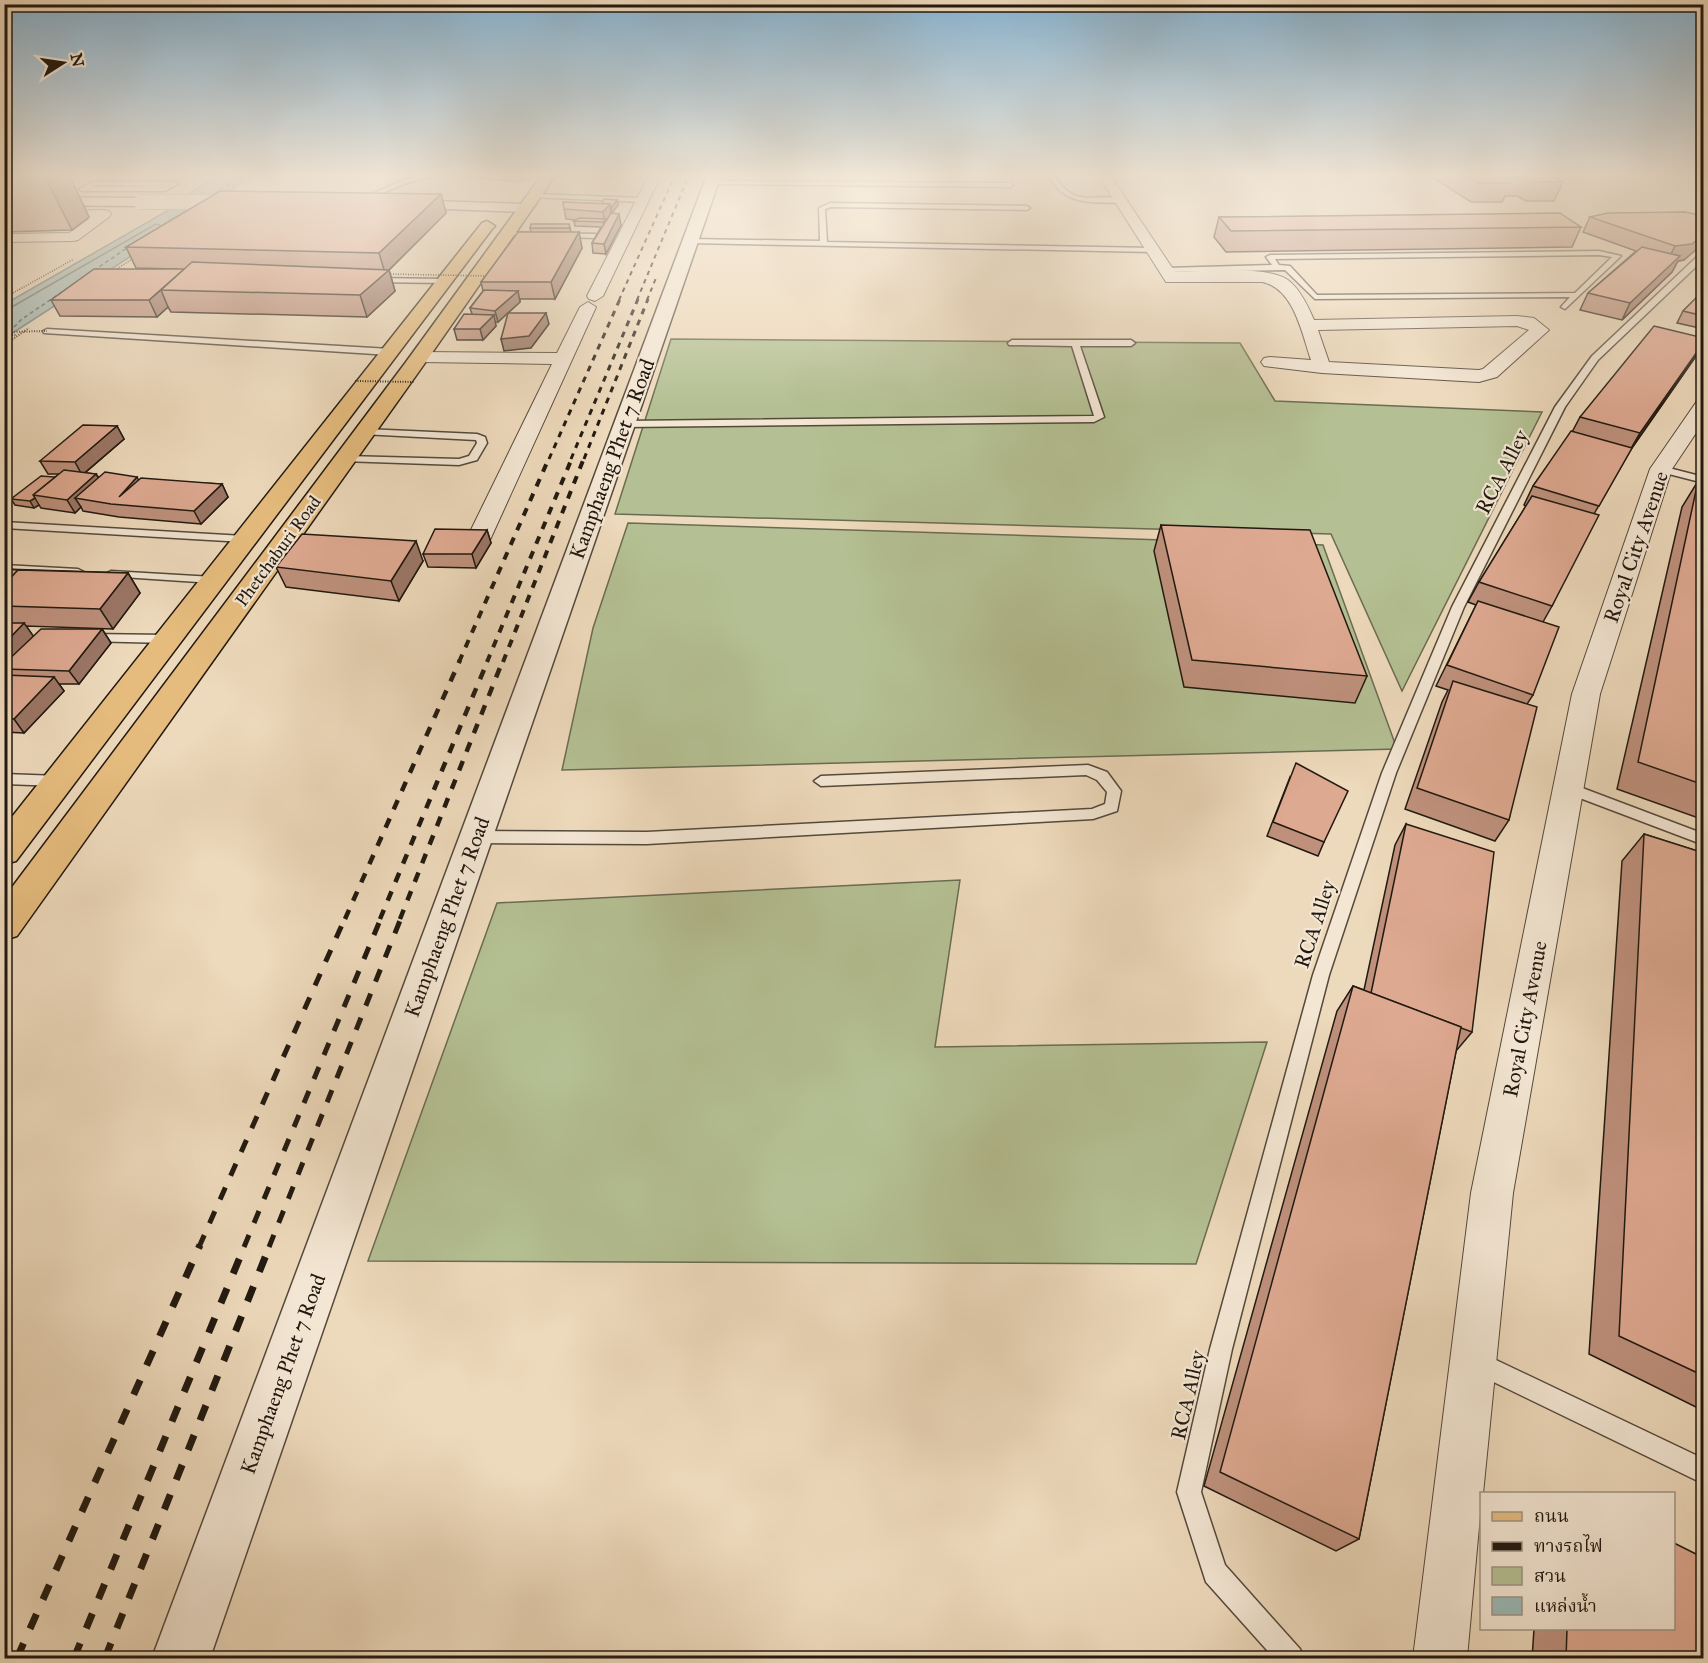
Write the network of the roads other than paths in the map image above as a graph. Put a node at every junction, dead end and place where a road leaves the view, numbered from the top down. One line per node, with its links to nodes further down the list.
1 (467, 253): 10 (main road, Phetchaburi Road)
2 (495, 253): 22 (main road, Phetchaburi Road)
3 (615, 253): 19 (street)
4 (686, 253): 24 (street, Kamphaeng Phet 7 Road)
5 (1155, 253): 8 (street)
6 (1704, 255): 47 (lane, RCA Alley)
7 (1277, 267): 8 (lane); 11 (lane); 11 (lane)
8 (1170, 275): 13 (street)
9 (364, 280): 10 (lane)
10 (445, 281): 18 (main road, Phetchaburi Road)
11 (1575, 295): 12 (lane)
12 (1565, 307)
13 (1308, 325): 21 (street); 21 (street)
14 (47, 331): 18 (lane)
15 (1012, 343): 16 (lane)
16 (1075, 343): 17 (lane); 24 (lane)
17 (1131, 343)
18 (385, 359): 22 (main road); 30 (main road, Phetchaburi Road)
19 (561, 359): 22 (street); 31 (street)
20 (1270, 362): 21 (street)
21 (1322, 367)
22 (416, 368): 25 (main road, Phetchaburi Road)
23 (1704, 405): 27 (street, Royal City Avenue)
24 (624, 424): 40 (street, Kamphaeng Phet 7 Road)
25 (365, 432): 26 (main road, Phetchaburi Road); 26 (lane)
26 (346, 459): 43 (main road, Phetchaburi Road)
27 (1661, 469): 28 (lane); 39 (street, Royal City Avenue)
28 (1704, 480)
29 (4, 525): 30 (lane)
30 (244, 539): 33 (main road, Phetchaburi Road)
31 (478, 540)
32 (4, 568): 33 (lane)
33 (213, 580): 35 (main road, Phetchaburi Road)
34 (71, 638): 35 (lane)
35 (168, 639): 37 (main road, Phetchaburi Road)
36 (4, 779): 37 (lane)
37 (59, 781): 42 (main road, Phetchaburi Road)
38 (821, 781): 40 (lane)
39 (1569, 788): 41 (lane); 44 (street, Royal City Avenue)
40 (476, 837): 46 (street, Kamphaeng Phet 7 Road)
41 (1704, 840)
42 (4, 852)
43 (4, 926)
44 (1473, 1360): 45 (lane); 48 (street, Royal City Avenue)
45 (1704, 1472)
46 (181, 1659)
47 (1291, 1659)
48 (1440, 1659)

